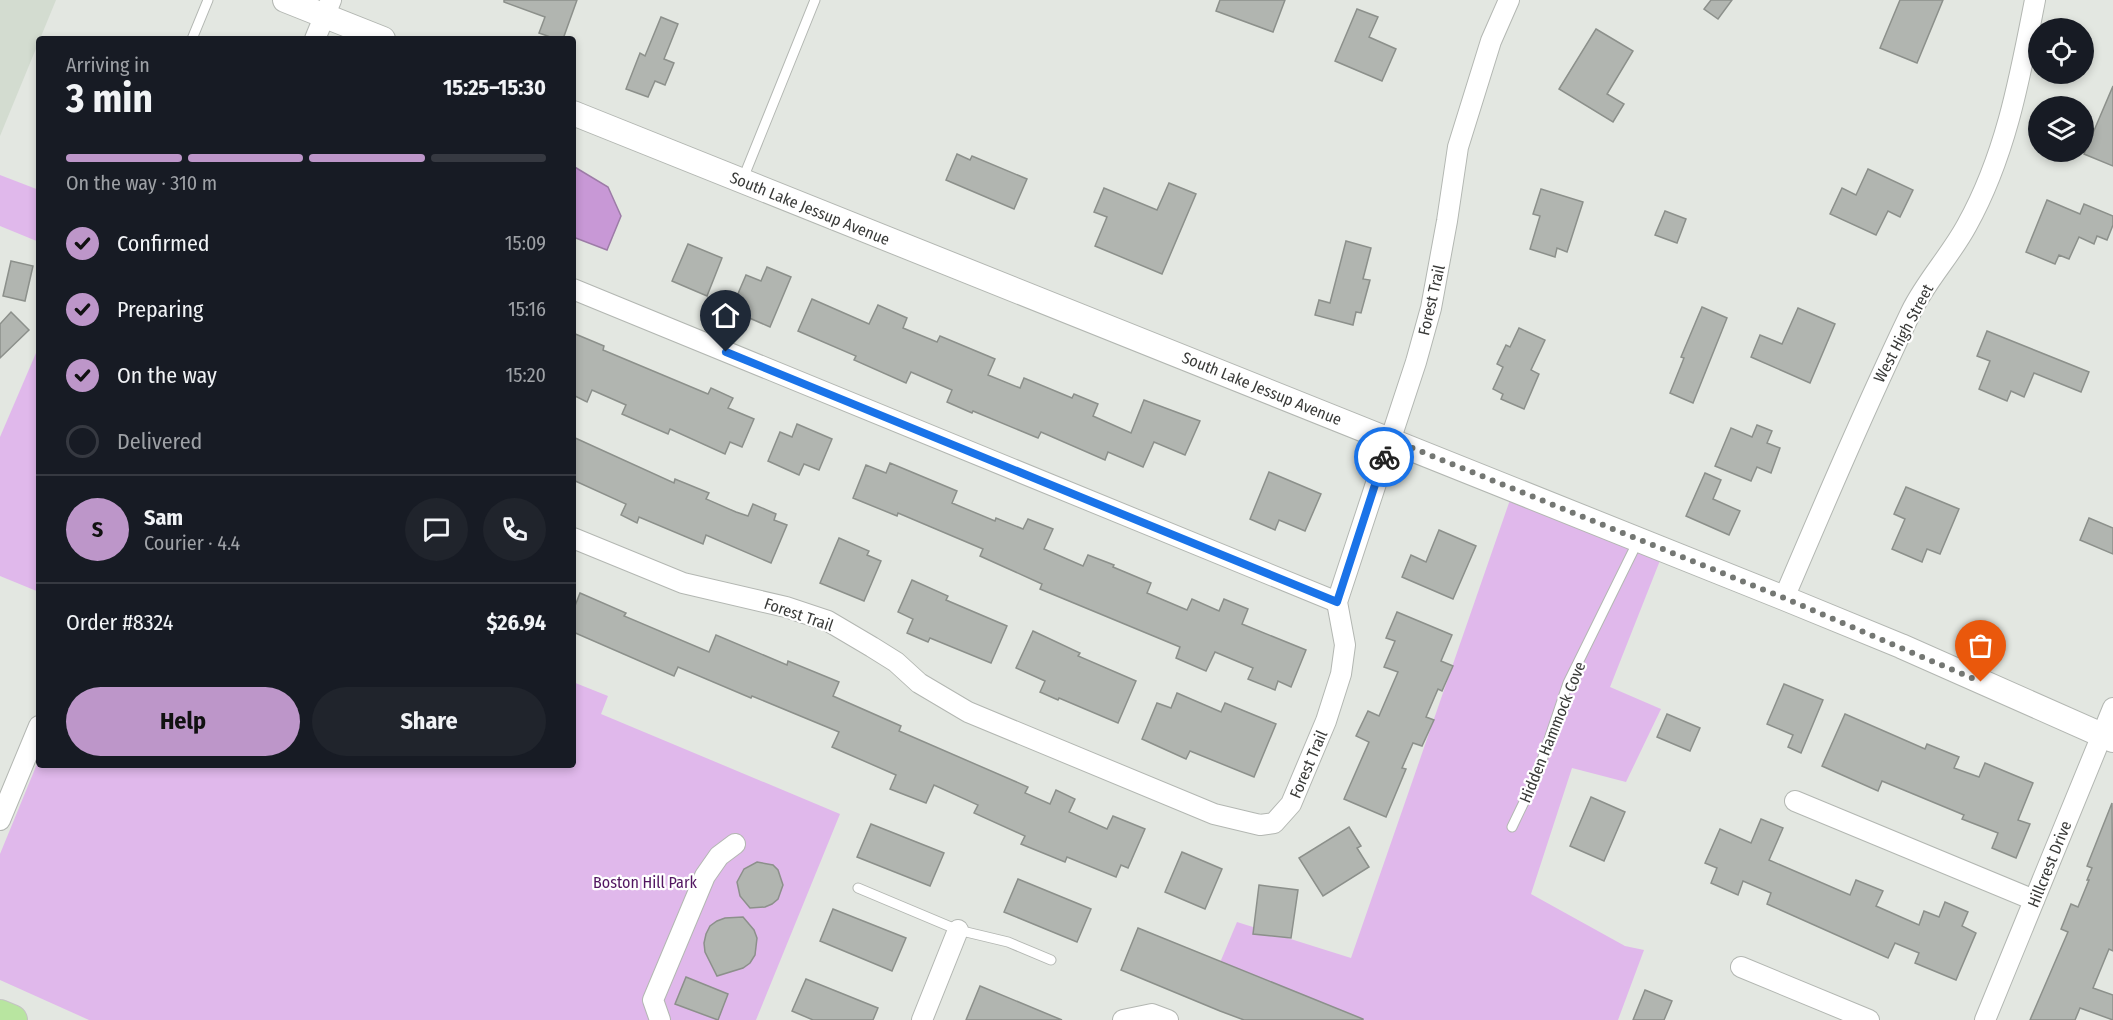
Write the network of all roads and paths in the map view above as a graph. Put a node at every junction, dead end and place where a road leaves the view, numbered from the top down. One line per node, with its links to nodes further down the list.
1 (208, 0): 7 (lane)
2 (285, 0): 6 (street)
3 (815, 0): 11 (lane)
4 (1509, 0): 13 (street, Forest Trail)
5 (2035, 0): 16 (street, West High Street)
6 (327, 8): 8 (street); 9 (street)
7 (193, 36)
8 (316, 36)
9 (378, 36)
10 (576, 114): 11 (street, South Lake Jessup Avenue)
11 (742, 181): 13 (street, South Lake Jessup Avenue)
12 (576, 290): 17 (street)
13 (1390, 439): 15 (street, South Lake Jessup Avenue); 17 (street, Forest Trail)
14 (576, 539): 17 (street, Forest Trail)
15 (1639, 539): 16 (street, South Lake Jessup Avenue); 23 (lane, Hidden Hammock Cove)
16 (1784, 598): 20 (street, South Lake Jessup Avenue)
17 (1337, 602)
18 (2113, 708): 20 (street, Hillcrest Drive)
19 (36, 733): 22 (street)
20 (2107, 738): 26 (street, Hillcrest Drive)
21 (1795, 801): 26 (street)
22 (0, 820)
23 (1512, 827)
24 (735, 844): 32 (street)
25 (858, 888): 27 (lane)
26 (2034, 900): 37 (street, Hillcrest Drive)
27 (958, 930): 28 (lane); 33 (street)
28 (1051, 960)
29 (1741, 967): 36 (street)
30 (0, 1015): 31 (main road)
31 (12, 1020)
32 (660, 1020)
33 (922, 1020)
34 (1123, 1020): 35 (street)
35 (1168, 1020)
36 (1869, 1020)
37 (1985, 1020)

